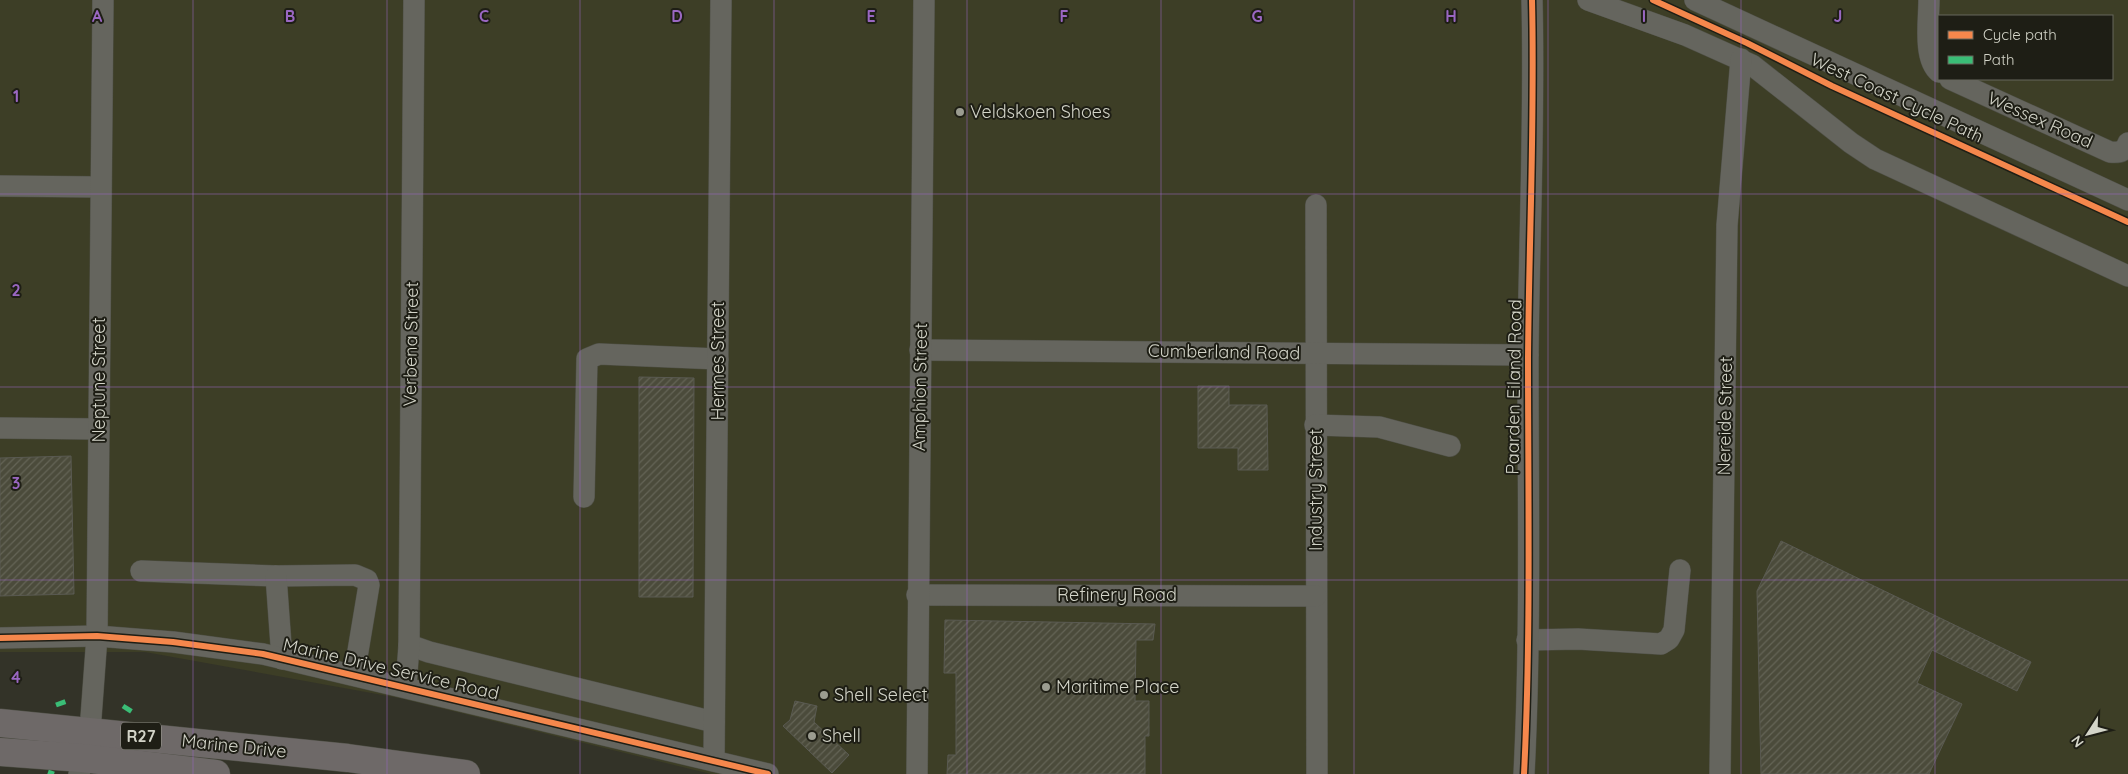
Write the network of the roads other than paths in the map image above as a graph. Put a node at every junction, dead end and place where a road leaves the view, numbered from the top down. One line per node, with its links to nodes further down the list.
1 (103, 0): 14 (street, Neptune Street)
2 (414, 0): 35 (street, Verbena Street)
3 (720, 0): 21 (street, Hermes Street)
4 (924, 0): 18 (street, Amphion Street)
5 (1532, 0): 20 (street, Paarden Eiland Road)
6 (1588, 0): 9 (street)
7 (1695, 0): 15 (street)
8 (1929, 0): 10 (street)
9 (1741, 59): 17 (street); 51 (street, Nereide Street)
10 (1938, 71)
11 (1952, 80): 12 (street, Wessex Road)
12 (2128, 143)
13 (0, 186): 14 (street)
14 (100, 187): 24 (street, Neptune Street)
15 (2128, 200)
16 (1316, 205): 19 (street, Industry Street)
17 (2128, 276)
18 (920, 350): 19 (street, Cumberland Road); 30 (street, Amphion Street)
19 (1315, 353): 20 (street, Cumberland Road); 22 (street, Industry Street)
20 (1528, 355): 34 (street, Paarden Eiland Road)
21 (718, 359): 26 (street); 39 (street, Hermes Street)
22 (1315, 425): 25 (street); 31 (street, Industry Street)
23 (0, 428): 24 (street)
24 (99, 429): 32 (street, Neptune Street)
25 (1450, 446)
26 (584, 497)
27 (1680, 570): 34 (street)
28 (141, 571): 29 (street)
29 (276, 576): 36 (street); 37 (street)
30 (917, 595): 31 (street, Refinery Road); 48 (street, Amphion Street)
31 (1316, 596): 49 (street, Industry Street)
32 (97, 636): 33 (street, Marine Drive Service Road); 36 (street, Marine Drive Service Road); 41 (street, Neptune Street)
33 (0, 638)
34 (1527, 640): 50 (street, Paarden Eiland Road)
35 (409, 645): 38 (street, Verbena Street); 39 (street)
36 (282, 659): 37 (street, Marine Drive Service Road)
37 (354, 676): 38 (street, Marine Drive Service Road)
38 (406, 687): 43 (street, Marine Drive Service Road)
39 (714, 722): 43 (street, Hermes Street)
40 (0, 723): 41 (main road, Marine Drive / R27)
41 (90, 731): 44 (street, Neptune Street); 46 (main road, Marine Drive / R27)
42 (0, 752): 44 (main road, Marine Drive / R27)
43 (714, 761): 47 (street, Marine Drive Service Road)
44 (81, 766): 45 (main road, Marine Drive / R27)
45 (216, 774)
46 (466, 774)
47 (768, 774)
48 (917, 774)
49 (1317, 774)
50 (1524, 774)
51 (1720, 774)

